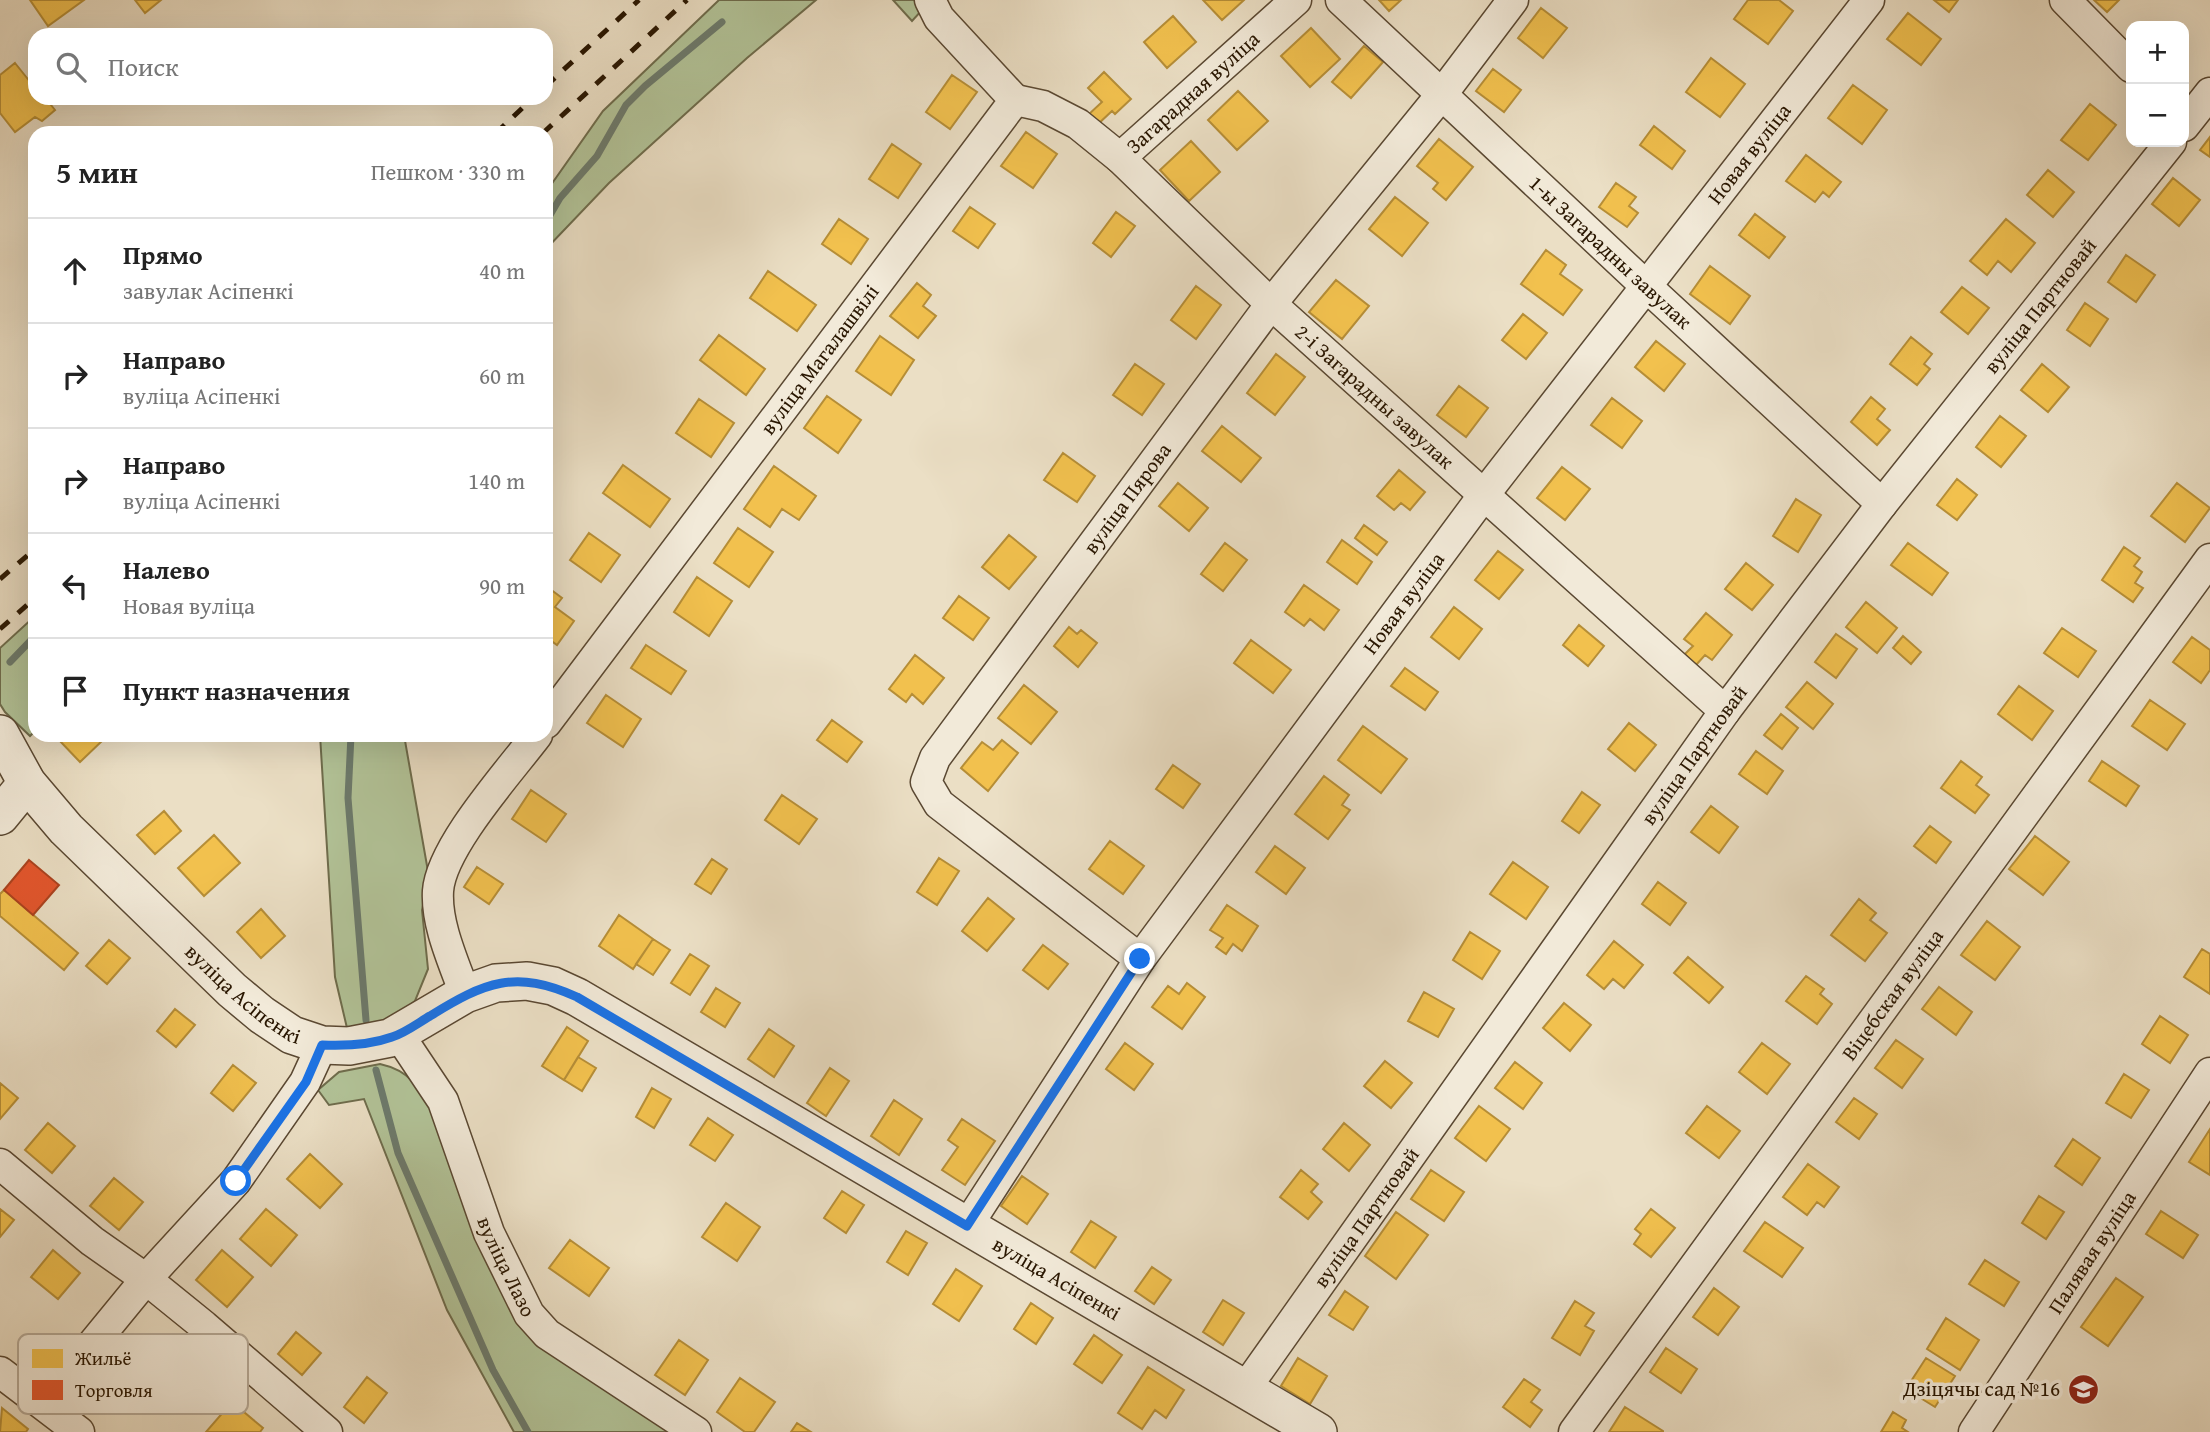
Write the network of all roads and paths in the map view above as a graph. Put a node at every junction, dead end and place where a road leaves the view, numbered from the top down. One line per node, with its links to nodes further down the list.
1 (930, 0): 10 (street)
2 (1296, 0): 13 (street, Загарадная вуліца)
3 (1341, 0): 9 (street, 1-ы Загарадны завулак)
4 (1513, 0): 9 (street, вуліца Пярова)
5 (1869, 0): 14 (street, Новая вуліца)
6 (2065, 0): 7 (street)
7 (2126, 63)
8 (2210, 93): 11 (street, вуліца Партновай)
9 (1442, 94): 14 (street, 1-ы Загарадны завулак); 15 (street, вуліца Пярова)
10 (1015, 100): 13 (street, 2-і Загарадны завулак); 20 (street, вуліца Магалашвілі)
11 (2189, 118)
12 (2166, 147): 17 (street, вуліца Партновай)
13 (1120, 158): 15 (street, 2-і Загарадны завулак)
14 (1647, 287): 16 (street, Новая вуліца); 17 (street, 1-ы Загарадны завулак)
15 (1270, 304): 16 (street, 2-і Загарадны завулак); 25 (street, вуліца Пярова)
16 (1483, 496): 19 (street, 2-і Загарадны завулак); 25 (street, Новая вуліца)
17 (1882, 505): 19 (street, вуліца Партновай)
18 (2210, 559): 44 (street, Віцебская вуліца)
19 (1725, 711): 38 (street, вуліца Партновай)
20 (553, 714)
21 (0, 734): 23 (street, вуліца Асіпенкі)
22 (532, 742): 26 (street)
23 (27, 783): 24 (street); 28 (street, вуліца Асіпенкі)
24 (0, 816)
25 (1140, 959): 31 (street, Новая вуліца)
26 (465, 994): 27 (street, вуліца Асіпенкі); 31 (street, вуліца Асіпенкі)
27 (399, 1035): 28 (street, вуліца Асіпенкі); 42 (street, вуліца Лазо)
28 (322, 1045): 32 (street)
29 (2210, 1073): 45 (street, Палявая вуліца)
30 (0, 1164): 32 (street)
31 (967, 1226): 38 (street, вуліца Асіпенкі)
32 (146, 1279): 33 (street); 34 (street)
33 (101, 1334)
34 (211, 1334)
35 (248, 1365): 41 (street)
36 (0, 1372): 37 (street)
37 (18, 1385)
38 (1245, 1390): 43 (street, вуліца Асіпенкі)
39 (57, 1414): 40 (street)
40 (79, 1432)
41 (327, 1432)
42 (696, 1432)
43 (1318, 1432)
44 (1574, 1432)
45 (1974, 1432)

